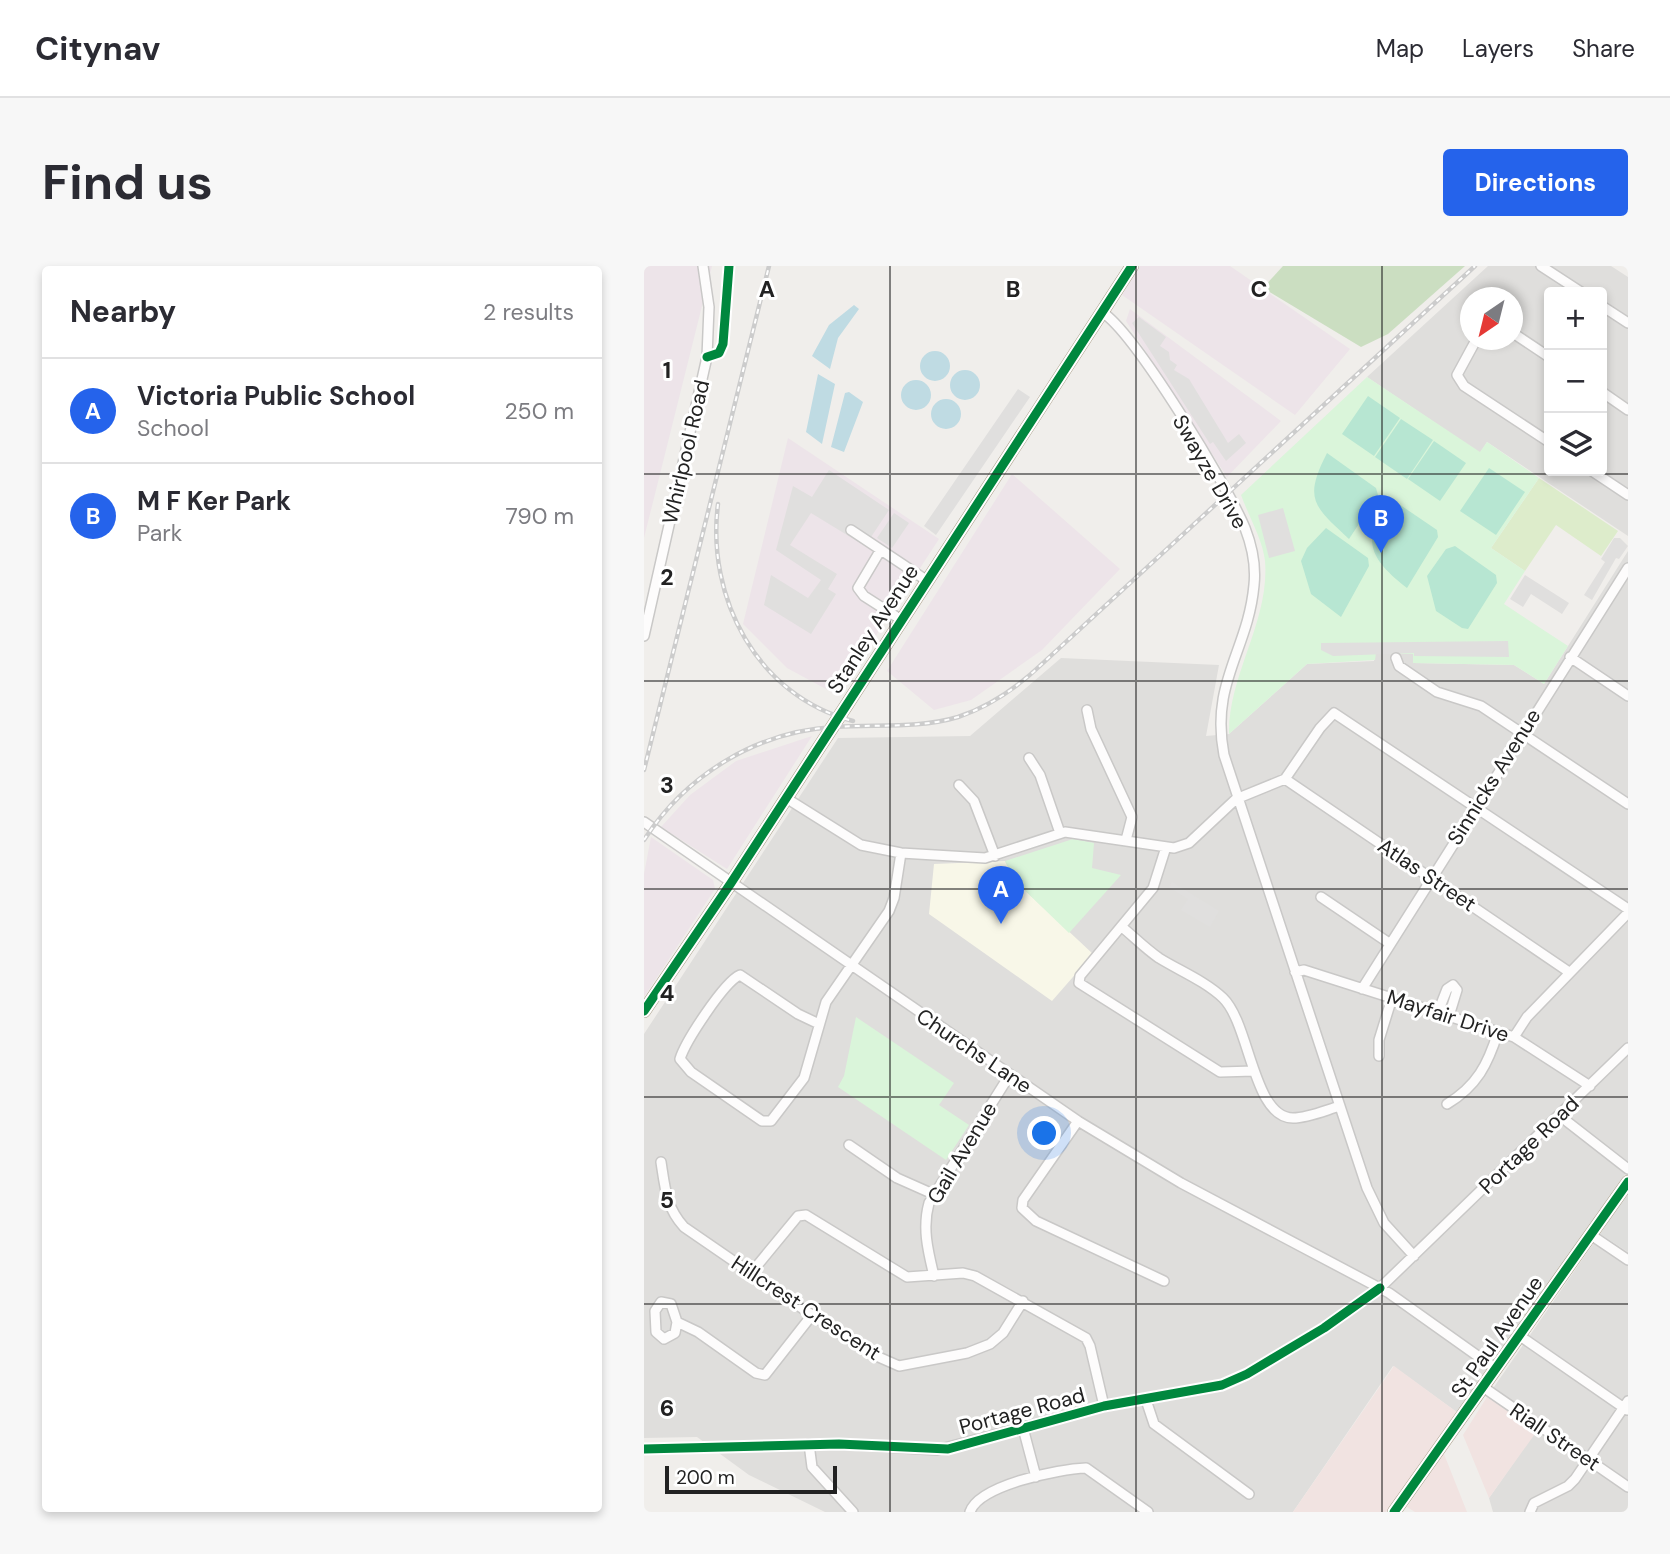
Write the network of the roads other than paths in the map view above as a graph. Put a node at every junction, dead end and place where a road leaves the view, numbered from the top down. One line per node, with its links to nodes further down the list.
1 (1132, 266): 6 (main road, Stanley Avenue)
2 (1541, 266): 4 (street)
3 (704, 270): 20 (street, Whirlpool Road)
4 (1573, 287)
5 (1607, 309): 7 (street)
6 (1102, 312): 19 (main road, Stanley Avenue); 32 (street, Swayze Drive)
7 (1628, 323)
8 (1523, 340): 10 (street)
9 (1469, 350): 13 (street)
10 (1544, 354)
11 (1607, 395): 12 (street)
12 (1628, 410)
13 (1544, 439)
14 (1600, 476): 15 (street)
15 (1628, 495)
16 (851, 530): 17 (street)
17 (880, 551): 19 (street); 21 (street)
18 (1628, 568): 23 (street, Sinnicks Avenue)
19 (926, 580): 21 (main road, Stanley Avenue)
20 (646, 620): 22 (street, Whirlpool Road)
21 (900, 620): 31 (main road, Stanley Avenue)
22 (644, 636)
23 (1570, 657): 25 (street); 27 (street, Sinnicks Avenue)
24 (1396, 658): 27 (street)
25 (1628, 696)
26 (1087, 710): 37 (street)
27 (1522, 733): 33 (street); 34 (street, Sinnicks Avenue)
28 (1030, 758): 36 (street)
29 (1285, 779): 32 (street); 34 (street); 41 (street, Atlas Street)
30 (959, 785): 40 (street)
31 (786, 798): 39 (street); 42 (main road, Stanley Avenue)
32 (1236, 799): 38 (street); 48 (street, Swayze Drive)
33 (1628, 804)
34 (1475, 807): 41 (street, Sinnicks Avenue); 44 (street)
35 (644, 822): 42 (street, Churchs Lane)
36 (1060, 833): 37 (street); 40 (street)
37 (1126, 841): 38 (street)
38 (1166, 847): 45 (street)
39 (901, 853): 40 (street); 47 (street)
40 (995, 856)
41 (1431, 877): 46 (street, Sinnicks Avenue); 49 (street, Atlas Street)
42 (731, 883): 47 (street, Churchs Lane); 52 (main road, Stanley Avenue)
43 (1321, 897): 46 (street)
44 (1628, 911): 49 (street)
45 (1122, 927): 60 (street); 60 (street)
46 (1389, 943): 50 (street, Sinnicks Avenue)
47 (850, 966): 55 (street); 61 (street, Churchs Lane)
48 (1295, 972): 50 (street, Mayfair Drive); 64 (street, Swayze Drive)
49 (1569, 972): 57 (street)
50 (1362, 989): 51 (street, Mayfair Drive)
51 (1392, 998): 53 (street, Mayfair Drive); 59 (street)
52 (644, 1010)
53 (1438, 1012): 54 (street, Mayfair Drive); 54 (street)
54 (1449, 1016): 56 (street, Mayfair Drive)
55 (819, 1024): 55 (street)
56 (1497, 1032): 57 (street, Mayfair Drive); 63 (street)
57 (1514, 1037): 62 (street, Mayfair Drive)
58 (1628, 1048): 62 (street, Portage Road)
59 (1379, 1056)
60 (1254, 1071): 64 (street)
61 (1010, 1076): 66 (street, Churchs Lane); 71 (street, Gail Avenue)
62 (1590, 1086): 65 (street, Portage Road)
63 (1447, 1104)
64 (1340, 1106): 73 (street, Swayze Drive)
65 (1560, 1116): 69 (street); 73 (street, Portage Road)
66 (1078, 1121): 77 (street); 78 (street, Churchs Lane)
67 (849, 1145): 71 (street)
68 (662, 1162): 75 (street, Hillcrest Crescent)
69 (1628, 1168)
70 (1628, 1182): 72 (main road, St Paul Avenue)
71 (933, 1194): 76 (street, Gail Avenue)
72 (1591, 1235): 74 (street); 82 (main road, St Paul Avenue)
73 (1414, 1256): 78 (street, Portage Road)
74 (1628, 1260)
75 (751, 1273): 76 (street); 80 (street, Hillcrest Crescent)
76 (934, 1276): 79 (street)
77 (1164, 1281)
78 (1380, 1288): 83 (street, Churchs Lane); 85 (street, Portage Road)
79 (1023, 1301): 80 (street, Hillcrest Crescent); 86 (street)
80 (812, 1315): 81 (street)
81 (677, 1322)
82 (1520, 1336): 83 (main road, St Paul Avenue); 87 (street)
83 (1496, 1369): 84 (main road, St Paul Avenue)
84 (1483, 1387): 91 (street, Riall Street); 99 (main road, St Paul Avenue)
85 (1146, 1401): 86 (street, Portage Road); 94 (street)
86 (1104, 1406): 88 (street, Portage Road)
87 (1626, 1407): 91 (street)
88 (1020, 1428): 89 (street, Portage Road); 92 (street)
89 (810, 1444): 90 (street, Portage Road); 96 (street)
90 (644, 1449)
91 (1588, 1459): 93 (street, Riall Street); 95 (street)
92 (1033, 1478): 97 (street); 98 (street)
93 (1628, 1487)
94 (1249, 1494)
95 (1530, 1510)
96 (853, 1512)
97 (970, 1512)
98 (1148, 1512)
99 (1394, 1512)

